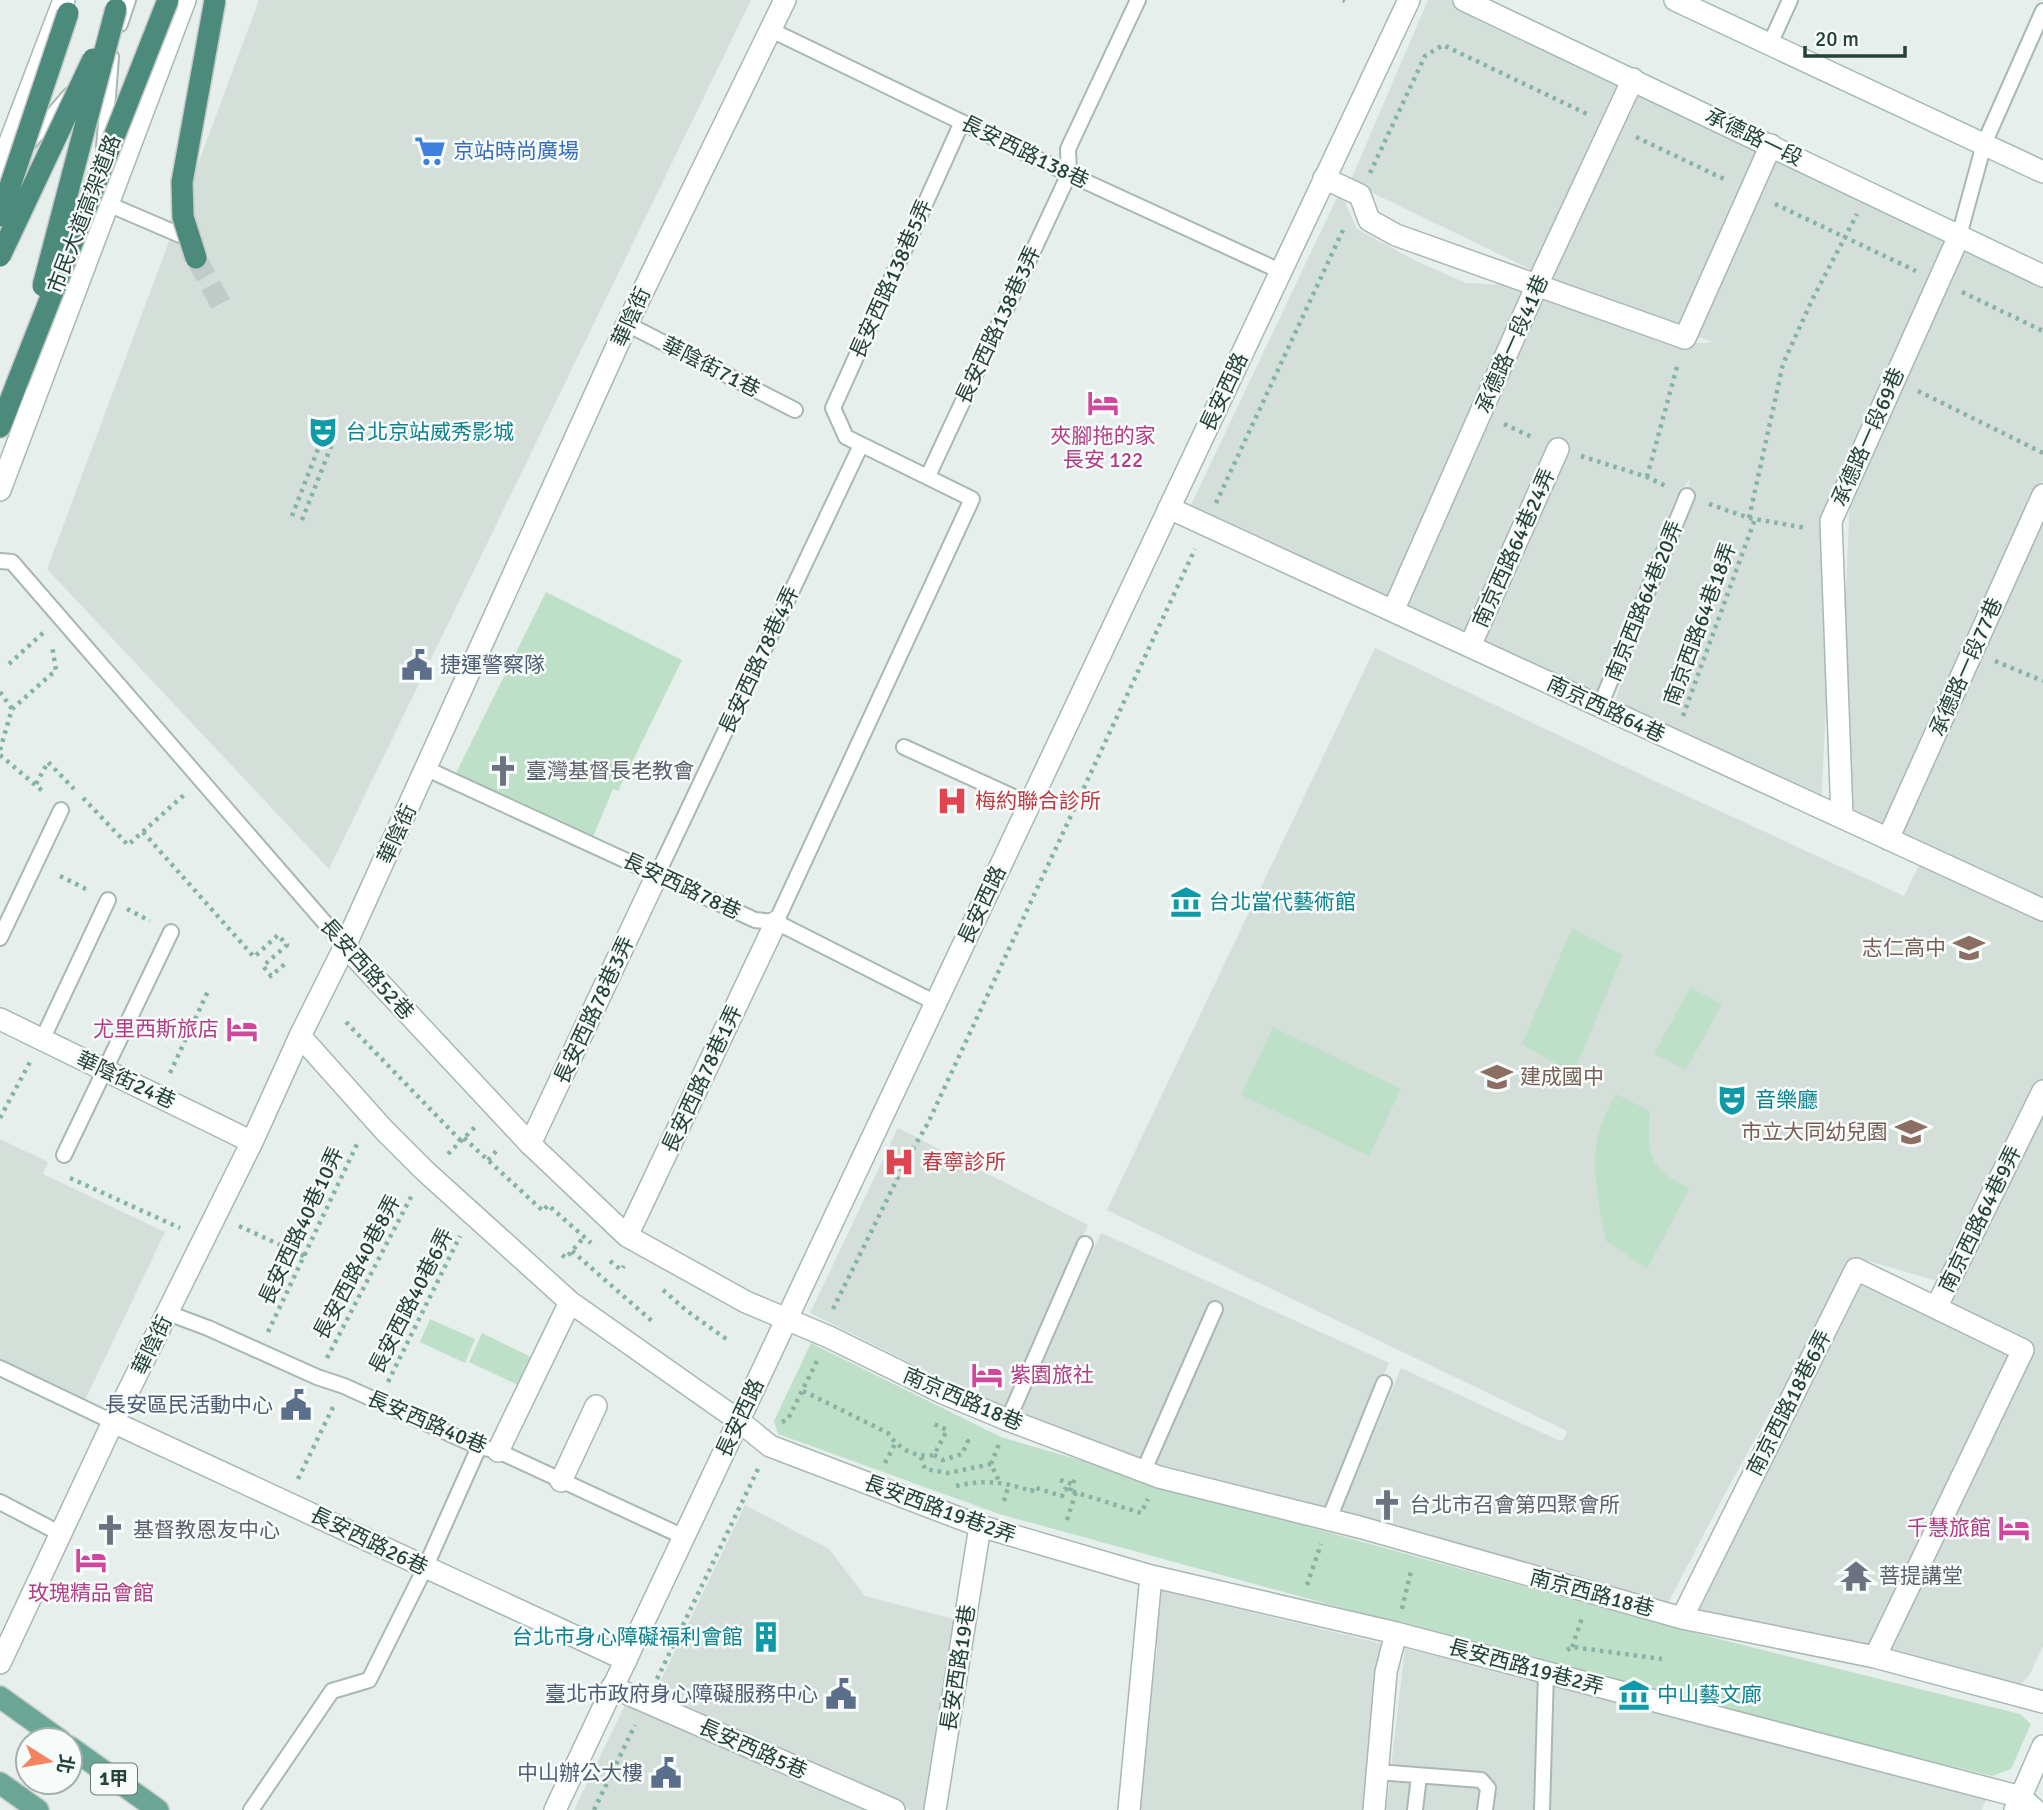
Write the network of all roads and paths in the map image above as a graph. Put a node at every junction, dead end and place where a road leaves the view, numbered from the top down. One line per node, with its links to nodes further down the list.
1 (64, 0): 22 (street)
2 (73, 0): 30 (highway, bridge)
3 (168, 0): 41 (highway, 市民大道高架道路, bridge)
4 (185, 0): 29 (street)
5 (215, 0): 33 (highway, bridge)
6 (785, 0): 14 (street, 華陰街)
7 (1138, 0): 24 (lane, 長安西路138巷3弄)
8 (1409, 0): 26 (street, 長安西路)
9 (1464, 0): 18 (street, 承德路一段)
10 (1675, 0): 15 (street)
11 (1790, 0): 15 (lane)
12 (122, 3): 16 (lane); 34 (highway, bridge); 41 (highway, bridge)
13 (2043, 11): 20 (lane)
14 (771, 30): 19 (lane, 長安西路138巷); 38 (street, 華陰街)
15 (1770, 44): 20 (street)
16 (112, 46): 25 (lane); 31 (lane)
17 (1425, 56): 28 (path)
18 (1633, 79): 21 (street, 承德路一段); 37 (street, 承德路一段41巷)
19 (962, 122): 24 (lane, 長安西路138巷); 46 (lane, 長安西路138巷5弄)
20 (1984, 144): 23 (street); 32 (lane)
21 (1771, 145): 27 (street, 承德路一段); 39 (street)
22 (0, 168)
23 (2043, 172)
24 (1069, 174): 35 (lane, 長安西路138巷); 49 (lane, 長安西路138巷3弄)
25 (0, 177)
26 (1324, 178): 28 (street); 35 (street, 長安西路)
27 (1868, 192): 32 (street, 承德路一段); 56 (path, 南京西路64巷18弄)
28 (1360, 195): 37 (street); 58 (path)
29 (108, 204): 31 (street); 33 (lane)
30 (0, 216)
31 (98, 230): 51 (street)
32 (1959, 236): 36 (street, 承德路一段); 40 (street, 承德路一段69巷)
33 (195, 249)
34 (0, 256)
35 (1280, 271): 54 (street, 長安西路)
36 (2043, 276)
37 (1537, 285): 39 (street); 61 (street, 承德路一段41巷)
38 (627, 324): 42 (lane, 華陰街71巷); 75 (street, 華陰街)
39 (1685, 338): 50 (path)
40 (1894, 379): 48 (path); 59 (street, 承德路一段69巷)
41 (17, 383): 43 (highway, 市民大道高架道路)
42 (795, 410)
43 (0, 427)
44 (323, 436): 55 (path)
45 (334, 439): 57 (path)
46 (861, 445): 49 (lane); 84 (lane, 長安西路78巷4弄)
47 (1558, 449): 63 (street, 南京西路64巷24弄)
48 (2043, 453)
49 (928, 476): 87 (lane)
50 (1647, 477)
51 (0, 490)
52 (2043, 495): 64 (street, 承德路一段77巷)
53 (1687, 496): 56 (path); 69 (lane, 南京西路64巷20弄)
54 (1169, 508): 58 (street, 南京西路64巷); 78 (street, 長安西路)
55 (292, 516)
56 (1752, 519): 59 (path); 71 (path, 南京西路64巷18弄)
57 (302, 520)
58 (1206, 525): 61 (street, 南京西路64巷); 130 (path)
59 (1831, 532): 80 (street, 承德路一段69巷)
60 (0, 561): 90 (lane, 長安西路52巷)
61 (1393, 611): 63 (street, 南京西路64巷)
62 (49, 627): 65 (path)
63 (1470, 646): 69 (street, 南京西路64巷)
64 (1973, 651): 67 (path); 82 (street, 承德路一段77巷)
65 (9, 664)
66 (56, 670): 70 (path)
67 (2043, 681)
68 (0, 692): 70 (path)
69 (1600, 706): 71 (street, 南京西路64巷)
70 (12, 709): 73 (path)
71 (1674, 740): 80 (street, 南京西路64巷)
72 (904, 747): 78 (lane)
73 (0, 750)
74 (0, 755): 76 (path)
75 (427, 769): 84 (lane, 長安西路78巷); 90 (street, 華陰街)
76 (36, 784)
77 (191, 789): 81 (path)
78 (1029, 804): 93 (street, 長安西路)
79 (61, 810): 89 (lane)
80 (1842, 817): 82 (street, 南京西路64巷)
81 (143, 832): 83 (path); 91 (path)
82 (1888, 839): 86 (street, 南京西路64巷)
83 (128, 845)
84 (657, 875): 87 (lane, 長安西路78巷); 106 (street, 長安西路78巷3弄)
85 (108, 900): 97 (lane)
86 (2040, 902)
87 (776, 922): 93 (lane, 長安西路78巷); 116 (street, 長安西路78巷1弄)
88 (171, 932): 98 (lane)
89 (0, 937)
90 (345, 946): 96 (street, 華陰街); 106 (street, 長安西路52巷)
91 (287, 962)
92 (209, 989): 100 (path)
93 (936, 1003): 128 (street, 長安西路)
94 (0, 1020): 97 (street, 華陰街24巷)
95 (346, 1022): 104 (path)
96 (300, 1036): 101 (street, 長安西路19巷2弄); 105 (street, 華陰街)
97 (42, 1040): 98 (street, 華陰街24巷); 103 (path)
98 (105, 1071): 100 (street, 華陰街24巷); 108 (lane)
99 (2043, 1091): 124 (street, 南京西路64巷9弄)
100 (159, 1096): 105 (street, 華陰街24巷)
101 (371, 1115): 111 (street, 長安西路19巷2弄); 122 (path, 長安西路40巷10弄)
102 (468, 1115): 104 (path)
103 (0, 1118)
104 (463, 1140): 109 (path); 110 (path)
105 (252, 1142): 115 (street, 華陰街)
106 (530, 1144): 116 (street, 長安西路52巷)
107 (498, 1150): 110 (path)
108 (64, 1155)
109 (444, 1157)
110 (488, 1160): 113 (path)
111 (425, 1171): 114 (street, 長安西路19巷2弄); 134 (path, 長安西路40巷8弄)
112 (62, 1174): 118 (path)
113 (548, 1205)
114 (472, 1214): 123 (street, 長安西路19巷2弄); 138 (path, 長安西路40巷6弄)
115 (216, 1216): 118 (street, 華陰街); 122 (path)
116 (627, 1236): 128 (street, 長安西路52巷)
117 (584, 1237): 120 (path)
118 (204, 1240): 127 (street, 華陰街)
119 (1085, 1244): 141 (lane)
120 (572, 1251): 121 (path); 129 (path)
121 (561, 1254)
122 (304, 1256): 132 (path, 長安西路40巷10弄)
123 (570, 1303): 140 (street, 長安西路19巷2弄); 148 (street)
124 (1936, 1308): 179 (street, 南京西路18巷6弄); 182 (street)
125 (1215, 1309): 153 (lane)
126 (687, 1311): 131 (path)
127 (168, 1313): 132 (lane, 長安西路40巷); 142 (street, 華陰街)
128 (787, 1319): 130 (street, 南京西路18巷); 140 (street, 長安西路)
129 (653, 1322)
130 (829, 1337): 137 (path); 141 (street, 南京西路18巷)
131 (729, 1341)
132 (259, 1351): 134 (lane, 長安西路40巷)
133 (0, 1368): 142 (lane)
134 (317, 1377): 136 (lane, 長安西路40巷)
135 (1384, 1383): 169 (lane)
136 (344, 1386): 138 (lane, 長安西路40巷); 165 (path)
137 (803, 1391): 146 (path); 147 (path)
138 (378, 1402): 148 (lane, 長安西路40巷)
139 (596, 1406): 156 (street)
140 (738, 1420): 147 (street, 長安西路19巷2弄); 173 (street, 長安西路)
141 (1008, 1420): 153 (street, 南京西路18巷)
142 (113, 1422): 165 (street, 長安西路26巷); 172 (street, 華陰街)
143 (934, 1424): 149 (path)
144 (962, 1438): 149 (path)
145 (1000, 1443): 151 (path)
146 (895, 1444): 150 (path); 152 (path)
147 (770, 1446): 171 (street, 長安西路19巷2弄); 189 (path)
148 (488, 1449): 156 (lane, 長安西路40巷); 174 (lane)
149 (934, 1455): 150 (path)
150 (921, 1457): 151 (path)
151 (991, 1464): 157 (path)
152 (883, 1467)
153 (1152, 1474): 161 (path); 169 (street, 南京西路18巷)
154 (1083, 1478): 159 (path)
155 (1060, 1480): 159 (path)
156 (561, 1481): 173 (lane, 長安西路40巷)
157 (999, 1481): 158 (path); 160 (path)
158 (1009, 1484): 161 (path); 163 (path)
159 (1072, 1484): 161 (path)
160 (944, 1489)
161 (1073, 1492): 168 (path)
162 (992, 1499): 163 (path)
163 (1004, 1501): 166 (path)
164 (0, 1502): 172 (lane)
165 (287, 1502): 174 (street, 長安西路26巷)
166 (1016, 1505)
167 (1054, 1516): 168 (path)
168 (1067, 1520): 170 (path)
169 (1329, 1520): 178 (path); 179 (street, 南京西路18巷)
170 (1080, 1524)
171 (980, 1526): 176 (street, 長安西路19巷2弄); 204 (street, 長安西路19巷)
172 (61, 1534): 185 (street, 華陰街)
173 (684, 1537): 184 (street, 長安西路)
174 (425, 1568): 184 (street, 長安西路26巷); 200 (lane)
175 (1401, 1569): 177 (path)
176 (1151, 1576): 178 (street, 長安西路19巷2弄); 205 (street)
177 (1406, 1593)
178 (1298, 1611): 180 (street, 長安西路19巷2弄)
179 (1682, 1618): 182 (street, 南京西路18巷)
180 (1396, 1633): 186 (street, 長安西路19巷2弄); 194 (street)
181 (1562, 1654): 183 (path)
182 (1875, 1657): 190 (street, 南京西路18巷)
183 (1662, 1659)
184 (626, 1660): 187 (street, 長安西路)
185 (0, 1663)
186 (1546, 1672): 197 (street, 長安西路19巷2弄); 209 (lane)
187 (612, 1688): 189 (street, 長安西路5巷); 201 (street, 長安西路)
188 (0, 1697): 191 (main road)
189 (646, 1702): 202 (path); 203 (street, 長安西路5巷)
190 (2043, 1702)
191 (40, 1726)
192 (2043, 1746): 197 (street)
193 (84, 1757): 199 (main road, 1甲)
194 (1377, 1772): 195 (lane); 206 (street)
195 (1419, 1776): 207 (lane); 208 (lane)
196 (0, 1783): 198 (main road)
197 (2024, 1806)
198 (38, 1810)
199 (158, 1810)
200 (251, 1810)
201 (555, 1810)
202 (594, 1810)
203 (894, 1810)
204 (935, 1810)
205 (1129, 1810)
206 (1374, 1810)
207 (1415, 1810)
208 (1485, 1810)
209 (1542, 1810)

